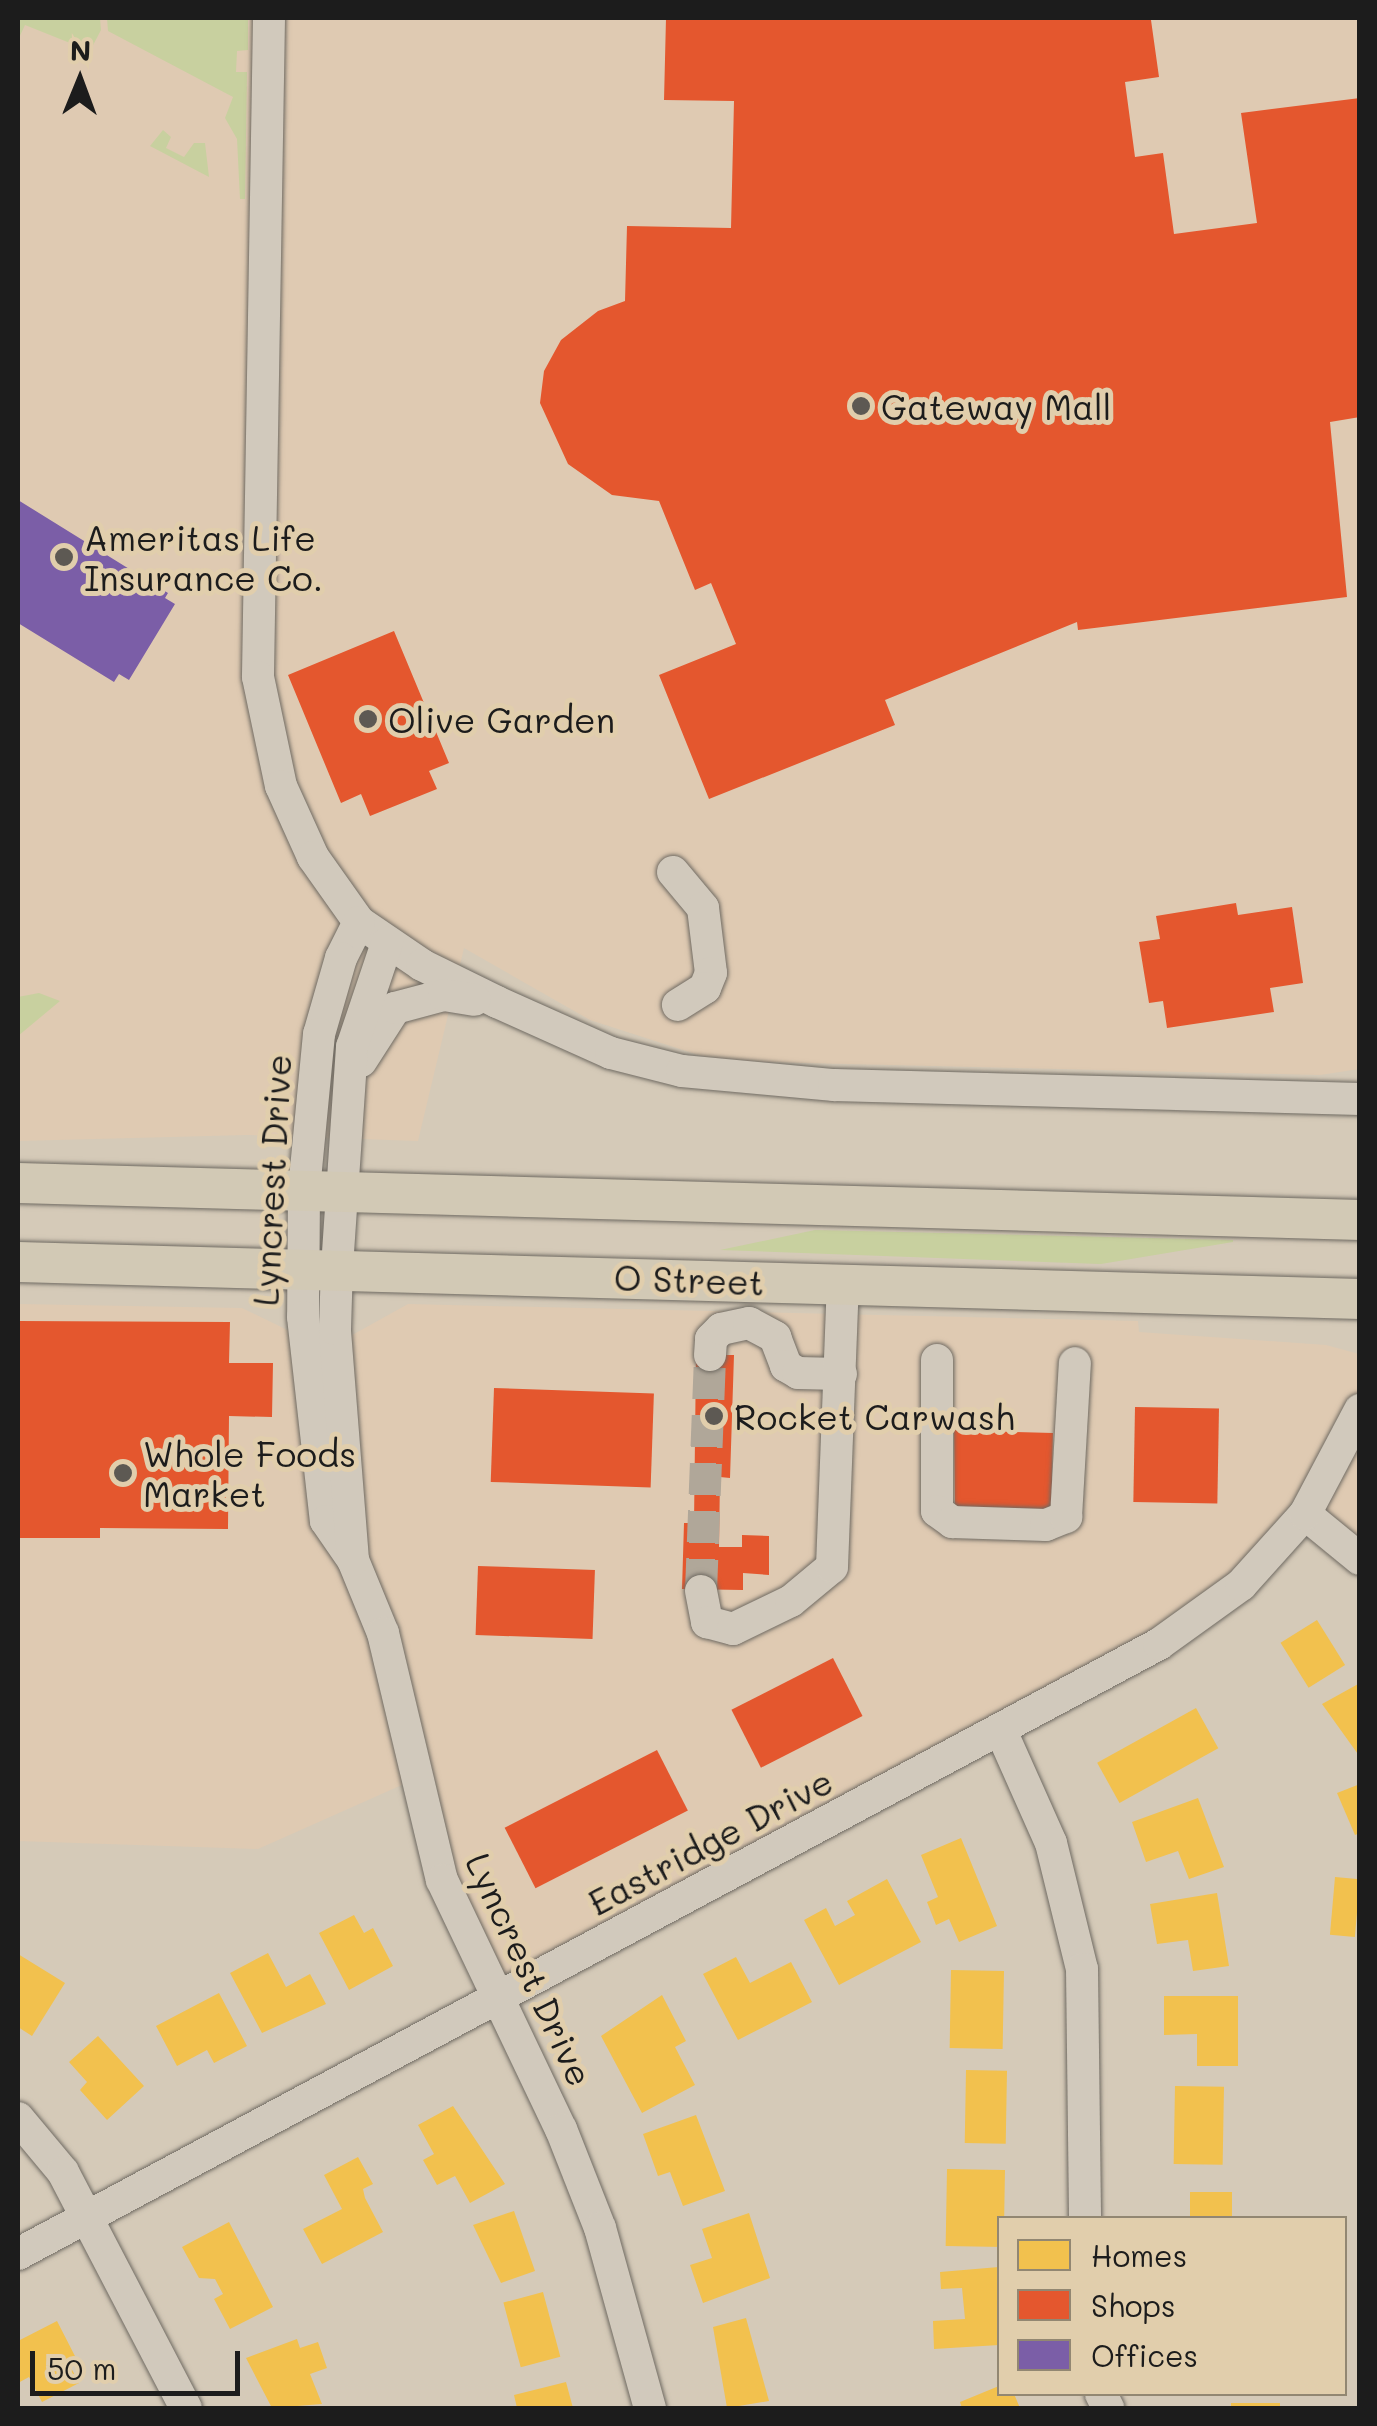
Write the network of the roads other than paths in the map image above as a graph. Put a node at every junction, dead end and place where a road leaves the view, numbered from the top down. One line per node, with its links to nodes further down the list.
1 (269, 18): 3 (street)
2 (673, 872): 6 (street)
3 (359, 922): 4 (street); 10 (street, Lyncrest Drive)
4 (387, 943): 5 (street); 7 (street, Lyncrest Drive)
5 (497, 1002): 7 (street); 8 (street)
6 (678, 1005)
7 (355, 1074): 10 (street, Lyncrest Drive)
8 (1360, 1098)
9 (18, 1183): 10 (main road)
10 (324, 1190): 11 (main road); 13 (street, Lyncrest Drive)
11 (1360, 1220)
12 (18, 1262): 13 (main road, O Street)
13 (320, 1266): 14 (main road, O Street); 25 (street, Lyncrest Drive)
14 (843, 1284): 15 (main road, O Street); 19 (street)
15 (1360, 1299)
16 (710, 1354): 19 (street)
17 (937, 1360): 18 (street)
18 (1075, 1363)
19 (841, 1374): 23 (street)
20 (1360, 1410): 21 (street, Eastridge Drive)
21 (1305, 1514): 22 (street); 24 (street, Eastridge Drive)
22 (1360, 1558)
23 (701, 1590)
24 (1002, 1734): 25 (street, Eastridge Drive); 27 (street)
25 (498, 1997): 28 (street, Eastridge Drive); 31 (street, Lyncrest Drive)
26 (18, 2118): 28 (street)
27 (1085, 2216)
28 (87, 2217): 29 (street, Eastridge Drive); 30 (street)
29 (18, 2254)
30 (186, 2408)
31 (650, 2408)

